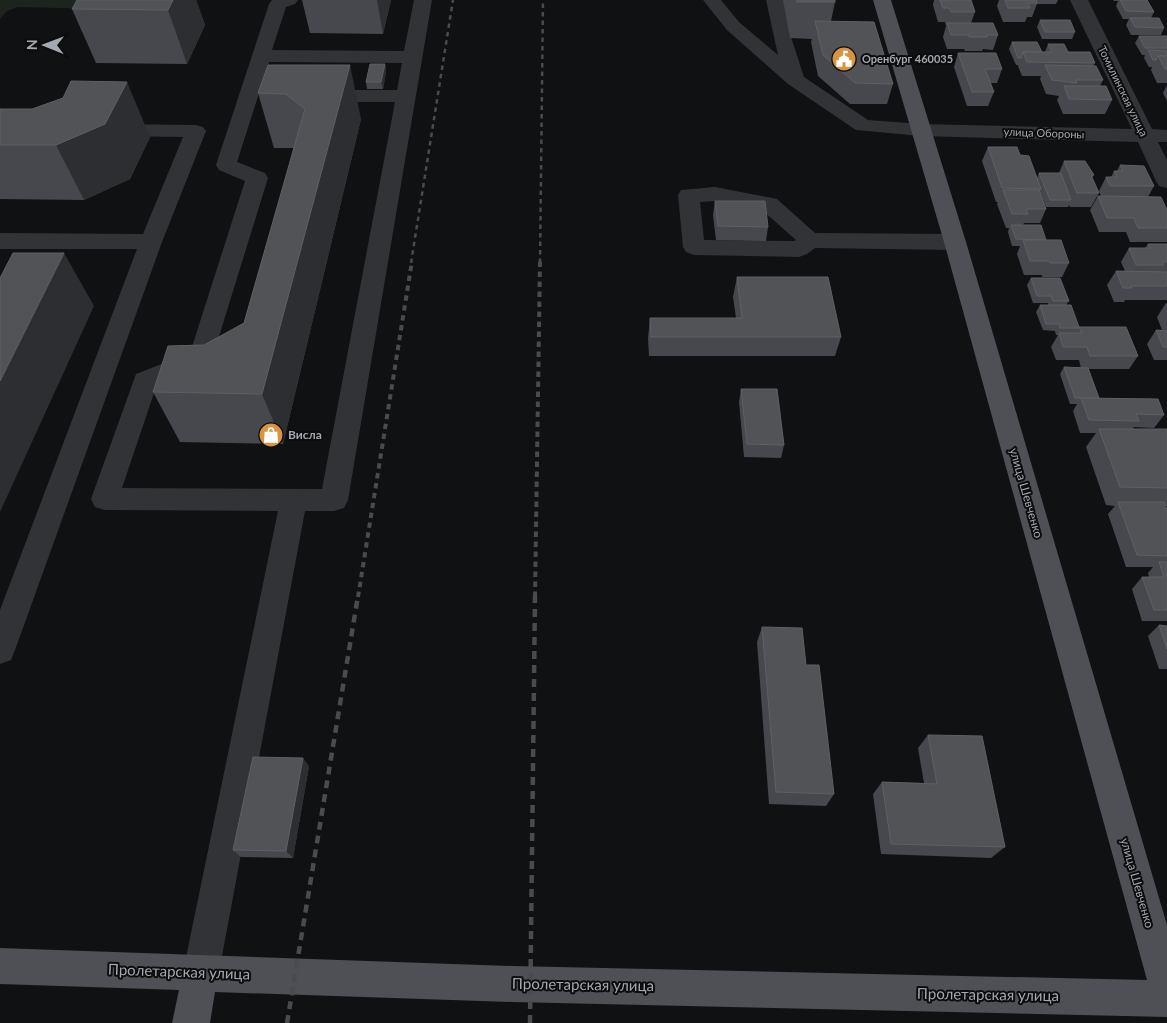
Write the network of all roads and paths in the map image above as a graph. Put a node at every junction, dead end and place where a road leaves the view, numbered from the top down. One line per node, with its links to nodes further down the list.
1 (289, 0): 7 (street)
2 (423, 0): 8 (street)
3 (712, 0): 9 (street, улица Обороны)
4 (775, 0): 9 (street)
5 (882, 0): 13 (main road, улица Шевченко)
6 (1079, 0): 14 (street, Томилинская улица)
7 (261, 56): 8 (street); 22 (street)
8 (413, 57): 11 (street)
9 (794, 80): 13 (street, улица Обороны)
10 (297, 96): 11 (street)
11 (406, 96): 22 (street)
12 (92, 128): 19 (street)
13 (921, 130): 14 (street, улица Обороны); 20 (main road, улица Шевченко)
14 (1144, 136): 15 (street, улица Обороны); 16 (street, Томилинская улица)
15 (1167, 136)
16 (1167, 181)
17 (810, 240): 17 (street); 20 (street)
18 (6, 241): 19 (street); 21 (street)
19 (151, 242): 23 (street)
20 (955, 242): 26 (main road, улица Шевченко)
21 (0, 263)
22 (294, 499): 25 (street)
23 (0, 650)
24 (0, 966): 25 (main road, Пролетарская улица)
25 (201, 972): 27 (main road, Пролетарская улица); 28 (main road)
26 (1167, 987)
27 (1167, 999)
28 (191, 1023)

